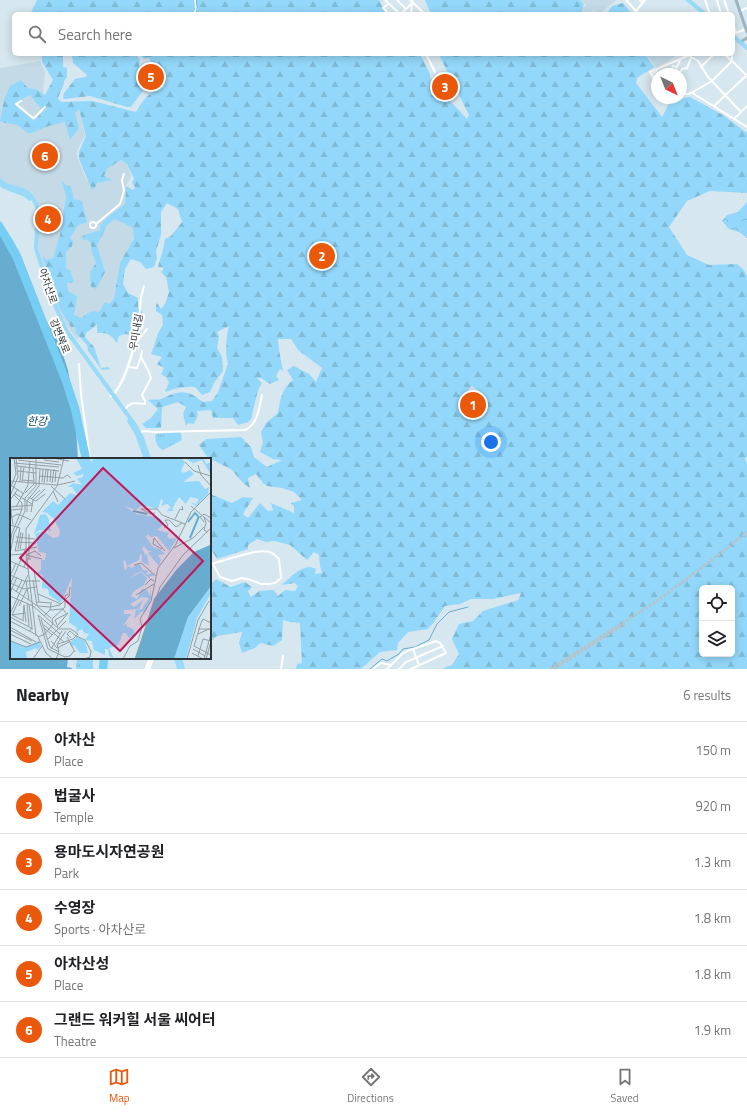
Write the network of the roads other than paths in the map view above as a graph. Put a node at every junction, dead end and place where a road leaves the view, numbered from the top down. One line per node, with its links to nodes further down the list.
1 (195, 0): 18 (street)
2 (385, 0): 13 (street)
3 (397, 0): 16 (street)
4 (626, 0): 24 (street)
5 (640, 0): 14 (street)
6 (646, 0): 14 (street)
7 (688, 0): 26 (main road)
8 (706, 0): 27 (street)
9 (717, 0): 28 (street)
10 (724, 0): 29 (street)
11 (736, 0): 17 (main road)
12 (412, 1): 16 (street); 22 (street); 23 (street)
13 (388, 3): 19 (street); 20 (street)
14 (643, 3): 25 (street)
15 (747, 8): 17 (street)
16 (406, 9): 21 (street)
17 (740, 11): 30 (main road)
18 (195, 12)
19 (387, 12)
20 (398, 12)
21 (402, 12)
22 (411, 12)
23 (423, 12)
24 (636, 12)
25 (638, 12)
26 (703, 12)
27 (709, 12)
28 (721, 12)
29 (728, 12)
30 (746, 29): 31 (street)
31 (735, 34)
32 (735, 35): 34 (main road)
33 (747, 38): 34 (main road)
34 (740, 42): 35 (main road)
35 (747, 48)
36 (427, 56): 49 (street)
37 (689, 56): 42 (street)
38 (712, 56): 45 (street)
39 (726, 56): 43 (street)
40 (732, 56): 43 (street)
41 (691, 58): 45 (street); 48 (street)
42 (680, 60): 44 (street); 46 (street)
43 (732, 61): 50 (street); 51 (street)
44 (677, 67): 47 (street)
45 (701, 67): 51 (street)
46 (660, 68)
47 (672, 68)
48 (687, 68)
49 (435, 72)
50 (747, 75): 54 (street)
51 (712, 81): 52 (street); 54 (street)
52 (694, 92): 53 (street); 56 (street)
53 (687, 94)
54 (726, 95): 56 (street); 59 (street)
55 (21, 101): 58 (street)
56 (714, 106): 60 (street)
57 (747, 106): 59 (street)
58 (45, 107)
59 (741, 112): 60 (street)
60 (734, 119): 61 (street)
61 (747, 127)
62 (124, 174): 66 (street)
63 (0, 180): 76 (main road, 아차산로)
64 (0, 184): 76 (main road, 아차산로)
65 (0, 224): 68 (highway, 강변북로)
66 (96, 224)
67 (0, 232): 68 (highway, 강변북로)
68 (22, 269): 80 (highway, 강변북로); 81 (highway, 강변북로)
69 (144, 286): 71 (street, 우미내길)
70 (147, 329): 71 (street)
71 (135, 344): 75 (street, 우미내길)
72 (142, 351): 73 (street)
73 (141, 357): 75 (street); 78 (street)
74 (79, 364): 82 (street)
75 (128, 367): 76 (street, 우미내길)
76 (112, 395): 78 (main road, 아차산로); 79 (main road, 아차산로)
77 (262, 395): 79 (street)
78 (124, 410): 79 (main road, 아차산로)
79 (137, 431): 83 (main road, 아차산로)
80 (84, 458)
81 (89, 458)
82 (89, 458)
83 (148, 458)
84 (211, 564): 84 (street)
85 (443, 646): 86 (street); 88 (street); 95 (street)
86 (413, 649): 88 (street); 94 (street)
87 (283, 656): 101 (street)
88 (416, 658): 95 (street); 104 (street)
89 (102, 659): 96 (highway)
90 (106, 659): 97 (highway)
91 (151, 659): 98 (street)
92 (176, 659): 99 (main road)
93 (180, 659): 100 (main road)
94 (391, 665): 102 (street); 103 (street)
95 (419, 665): 105 (street)
96 (101, 669)
97 (105, 669)
98 (148, 669)
99 (179, 669)
100 (183, 669)
101 (280, 669)
102 (373, 669)
103 (387, 669)
104 (399, 669)
105 (411, 669)

